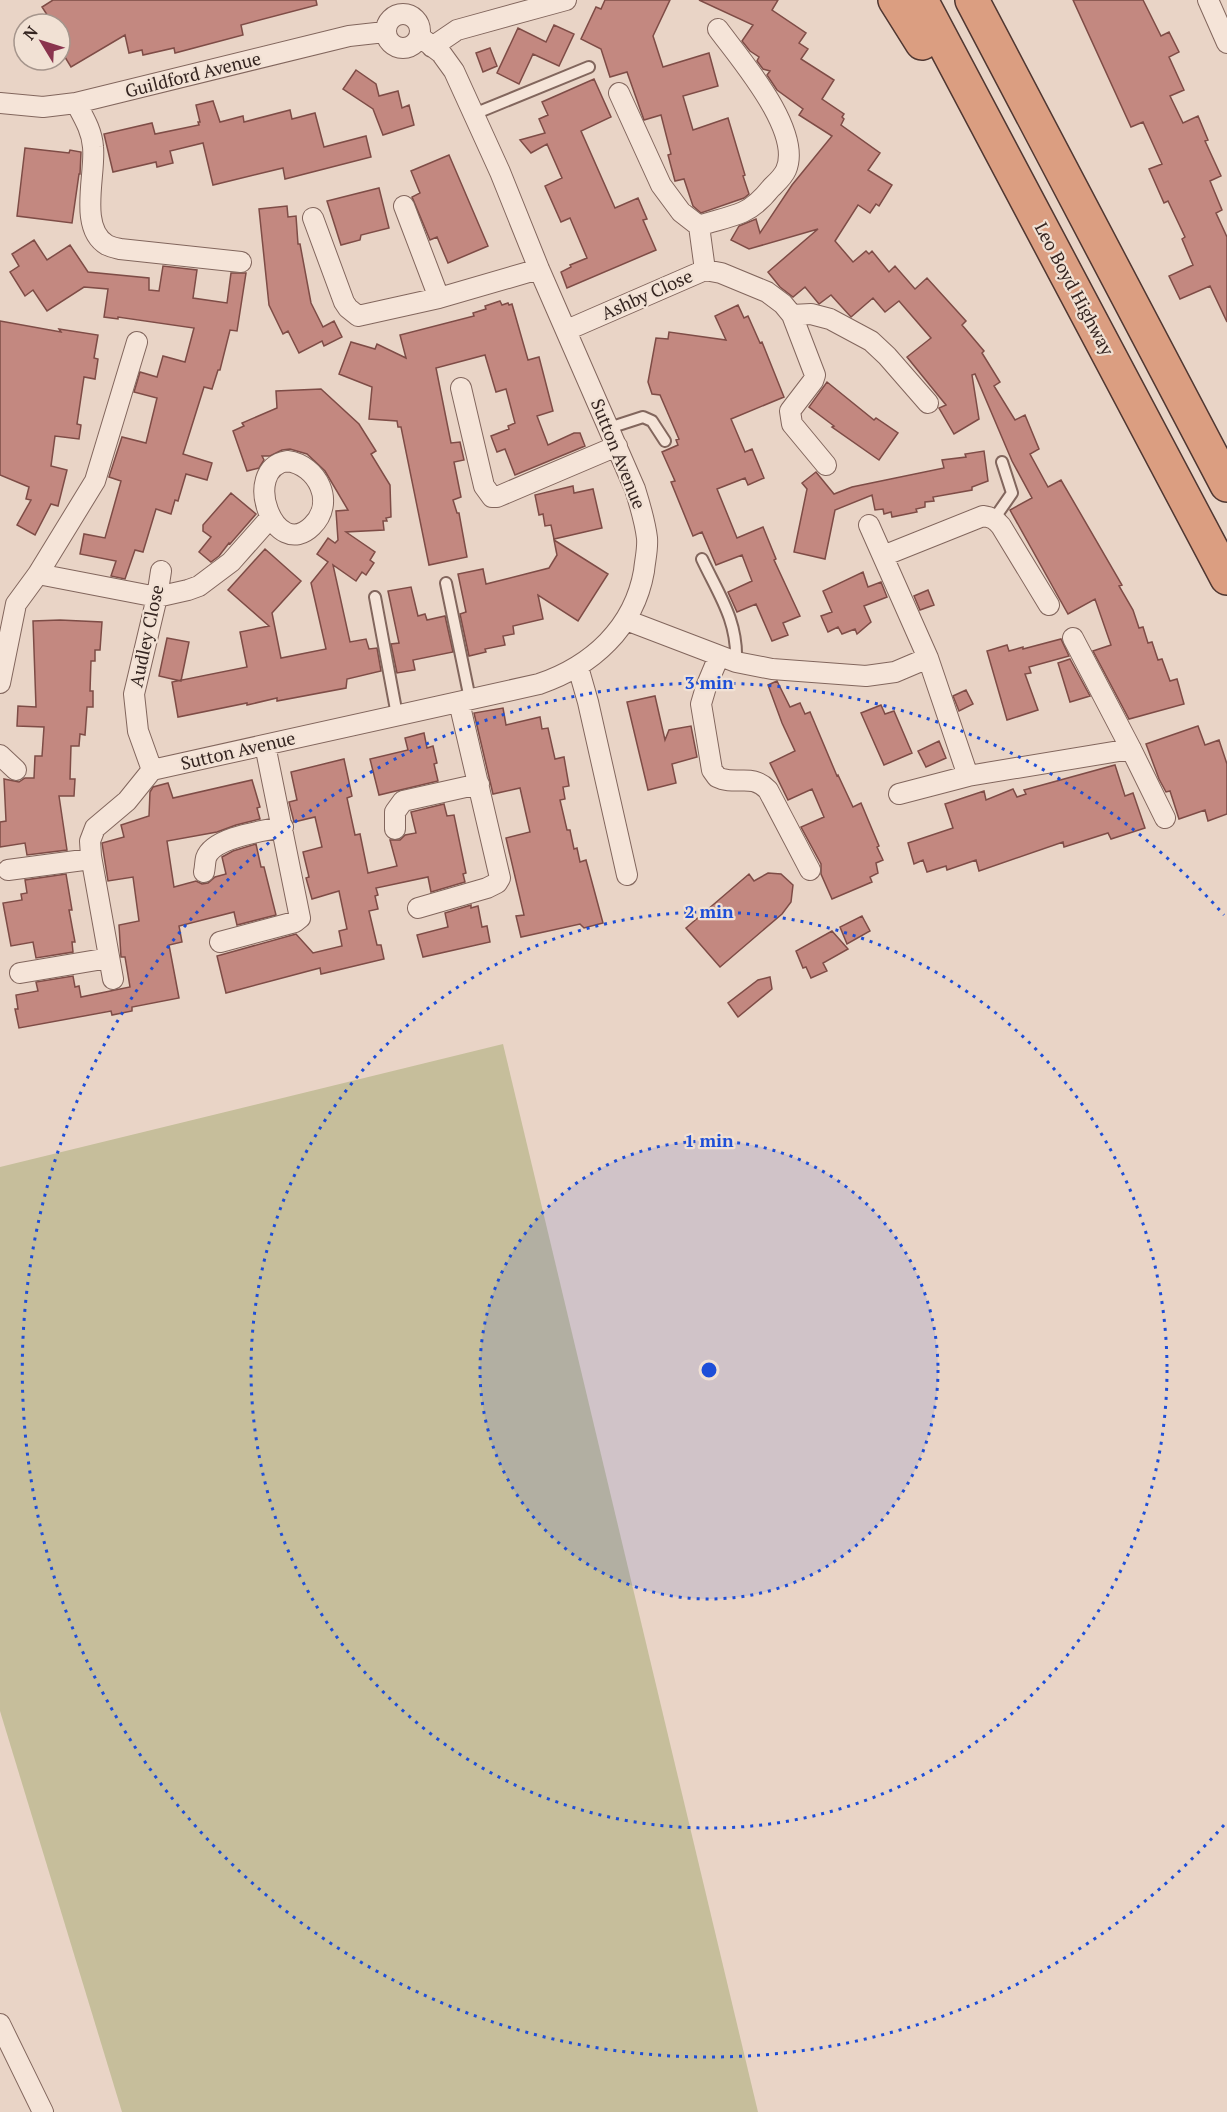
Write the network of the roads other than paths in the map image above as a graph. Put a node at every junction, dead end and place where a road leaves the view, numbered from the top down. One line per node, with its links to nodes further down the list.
1 (566, 0): 8 (street)
2 (895, 0): 21 (highway)
3 (921, 0): 21 (highway, Leo Boyd Highway)
4 (973, 0): 32 (highway)
5 (1208, 0): 9 (street)
6 (391, 16): 8 (street); 8 (street); 13 (street, Guildford Avenue)
7 (718, 29): 17 (street)
8 (426, 42): 14 (street, Sutton Avenue)
9 (1227, 43)
10 (589, 67): 14 (lane)
11 (619, 93): 17 (street)
12 (0, 103): 13 (street, Guildford Avenue)
13 (76, 104): 18 (street)
14 (474, 114): 19 (street, Sutton Avenue)
15 (404, 206): 22 (street)
16 (313, 218): 22 (street)
17 (699, 226): 20 (street)
18 (241, 262)
19 (539, 269): 22 (street); 24 (street, Sutton Avenue)
20 (705, 270): 23 (street, Ashby Close); 24 (street, Ashby Close)
21 (1065, 271): 40 (highway, Leo Boyd Highway)
22 (439, 298)
23 (792, 315): 27 (street); 31 (street, Ashby Close)
24 (567, 330): 28 (street, Sutton Avenue)
25 (137, 342): 39 (street)
26 (461, 388): 28 (street)
27 (928, 403)
28 (613, 437): 29 (lane); 46 (street, Sutton Avenue)
29 (664, 441)
30 (1002, 462): 34 (lane)
31 (826, 465)
32 (1227, 485)
33 (270, 518): 42 (street)
34 (994, 519): 36 (street); 45 (street)
35 (870, 525): 36 (street)
36 (883, 556): 48 (street)
37 (702, 559): 49 (lane)
38 (161, 571): 42 (street, Audley Close)
39 (38, 574): 42 (street); 44 (street)
40 (1227, 578)
41 (446, 583): 52 (lane)
42 (157, 597): 58 (street, Audley Close)
43 (375, 597): 53 (lane)
44 (8, 603): 51 (street)
45 (1049, 605)
46 (626, 620): 49 (street); 50 (street, Sutton Avenue)
47 (1073, 638): 55 (street)
48 (928, 658): 49 (street); 59 (street)
49 (727, 659): 67 (street)
50 (578, 667): 52 (street, Sutton Avenue); 69 (street)
51 (0, 683)
52 (464, 701): 53 (street, Sutton Avenue); 60 (street)
53 (398, 716): 54 (street, Sutton Avenue)
54 (265, 745): 58 (street, Sutton Avenue); 63 (street)
55 (1131, 749): 59 (street); 62 (street)
56 (0, 755): 57 (street)
57 (16, 770)
58 (152, 770): 65 (street)
59 (968, 776): 61 (street)
60 (479, 784): 64 (street); 70 (street)
61 (900, 795)
62 (1165, 818)
63 (283, 827): 68 (street); 71 (street)
64 (395, 829)
65 (91, 859): 66 (street); 72 (street)
66 (8, 870)
67 (810, 870)
68 (204, 872)
69 (627, 875)
70 (418, 908)
71 (220, 942)
72 (109, 958): 73 (street); 74 (street)
73 (20, 973)
74 (113, 979)
75 (0, 2024): 76 (street)
76 (43, 2112)

